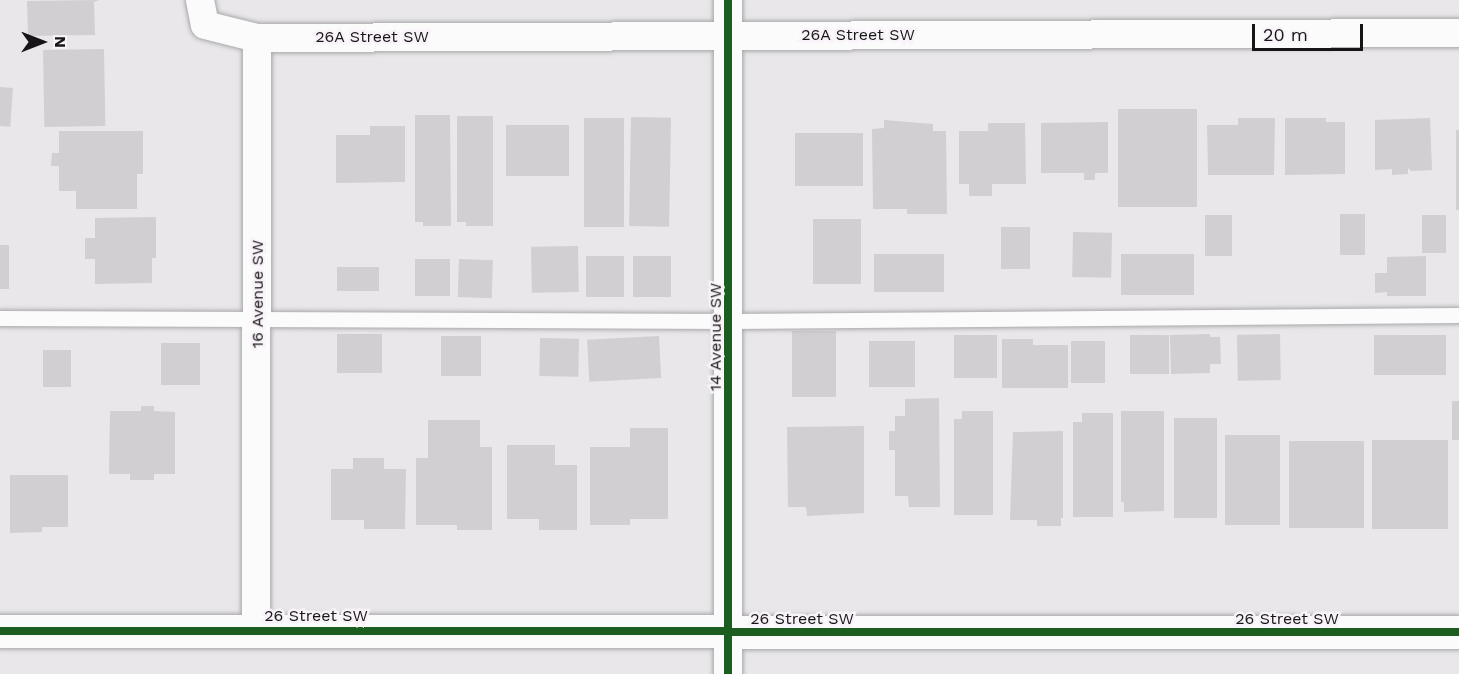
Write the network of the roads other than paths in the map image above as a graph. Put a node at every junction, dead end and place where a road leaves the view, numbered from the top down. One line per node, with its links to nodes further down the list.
1 (200, 0): 5 (street)
2 (728, 0): 4 (street, 14 Avenue SW)
3 (1459, 33): 4 (street, 26A Street SW)
4 (728, 35): 5 (street, 26A Street SW); 9 (street, 14 Avenue SW)
5 (258, 38): 8 (street, 16 Avenue SW)
6 (1459, 315): 9 (lane)
7 (0, 318): 8 (lane)
8 (258, 320): 9 (lane); 10 (street, 16 Avenue SW)
9 (729, 321): 12 (street, 14 Avenue SW)
10 (256, 630): 11 (street, 26 Street SW); 12 (street, 26 Street SW)
11 (0, 631)
12 (728, 632): 13 (street, 26 Street SW); 14 (street, 14 Avenue SW)
13 (1459, 632)
14 (728, 674)

